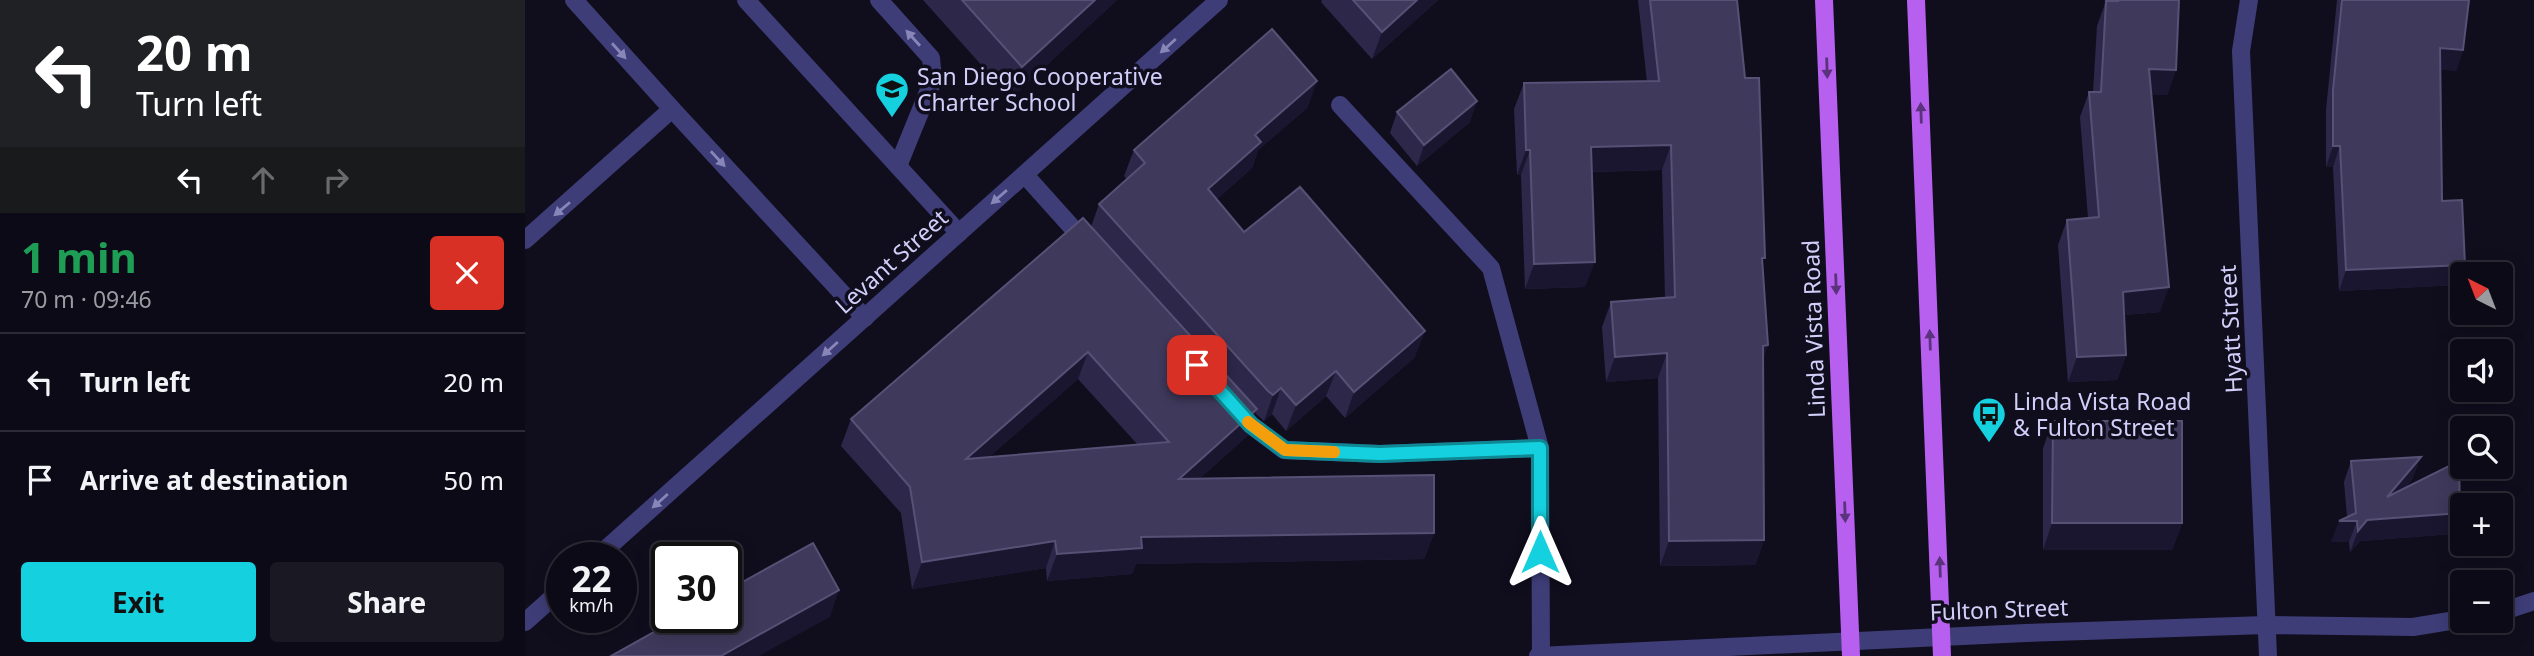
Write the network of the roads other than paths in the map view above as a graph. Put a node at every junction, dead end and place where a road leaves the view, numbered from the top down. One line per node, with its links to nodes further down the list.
1 (574, 0): 9 (street, one-way to 9)
2 (746, 0): 10 (street)
3 (879, 0): 10 (street, one-way to 3)
4 (1219, 0): 11 (street, Levant Street, one-way to 11)
5 (1824, 0): 26 (main road, Linda Vista Road, one-way to 26)
6 (1916, 0): 25 (main road, one-way to 6)
7 (2249, 0): 24 (street, Hyatt Street)
8 (1340, 104): 17 (street)
9 (672, 109): 13 (street, one-way to 13); 15 (street, one-way to 15)
10 (898, 166): 12 (street)
11 (1025, 175): 12 (street, Levant Street, one-way to 12); 14 (street)
12 (959, 233): 15 (street, Levant Street)
13 (525, 240)
14 (1098, 255)
15 (865, 318): 18 (street, Levant Street, one-way to 18)
16 (1224, 395): 17 (street)
17 (1540, 448): 27 (street)
18 (614, 542)
19 (2534, 601): 21 (street)
20 (546, 603): 23 (street)
21 (2513, 608)
22 (2450, 621): 24 (street, Fulton Street)
23 (525, 622)
24 (2266, 625): 25 (street, Fulton Street); 29 (street, Hyatt Street)
25 (1942, 635): 26 (street, Fulton Street); 28 (main road)
26 (1850, 649): 27 (street, Fulton Street)
27 (1540, 656)
28 (1942, 656)
29 (2268, 656)

